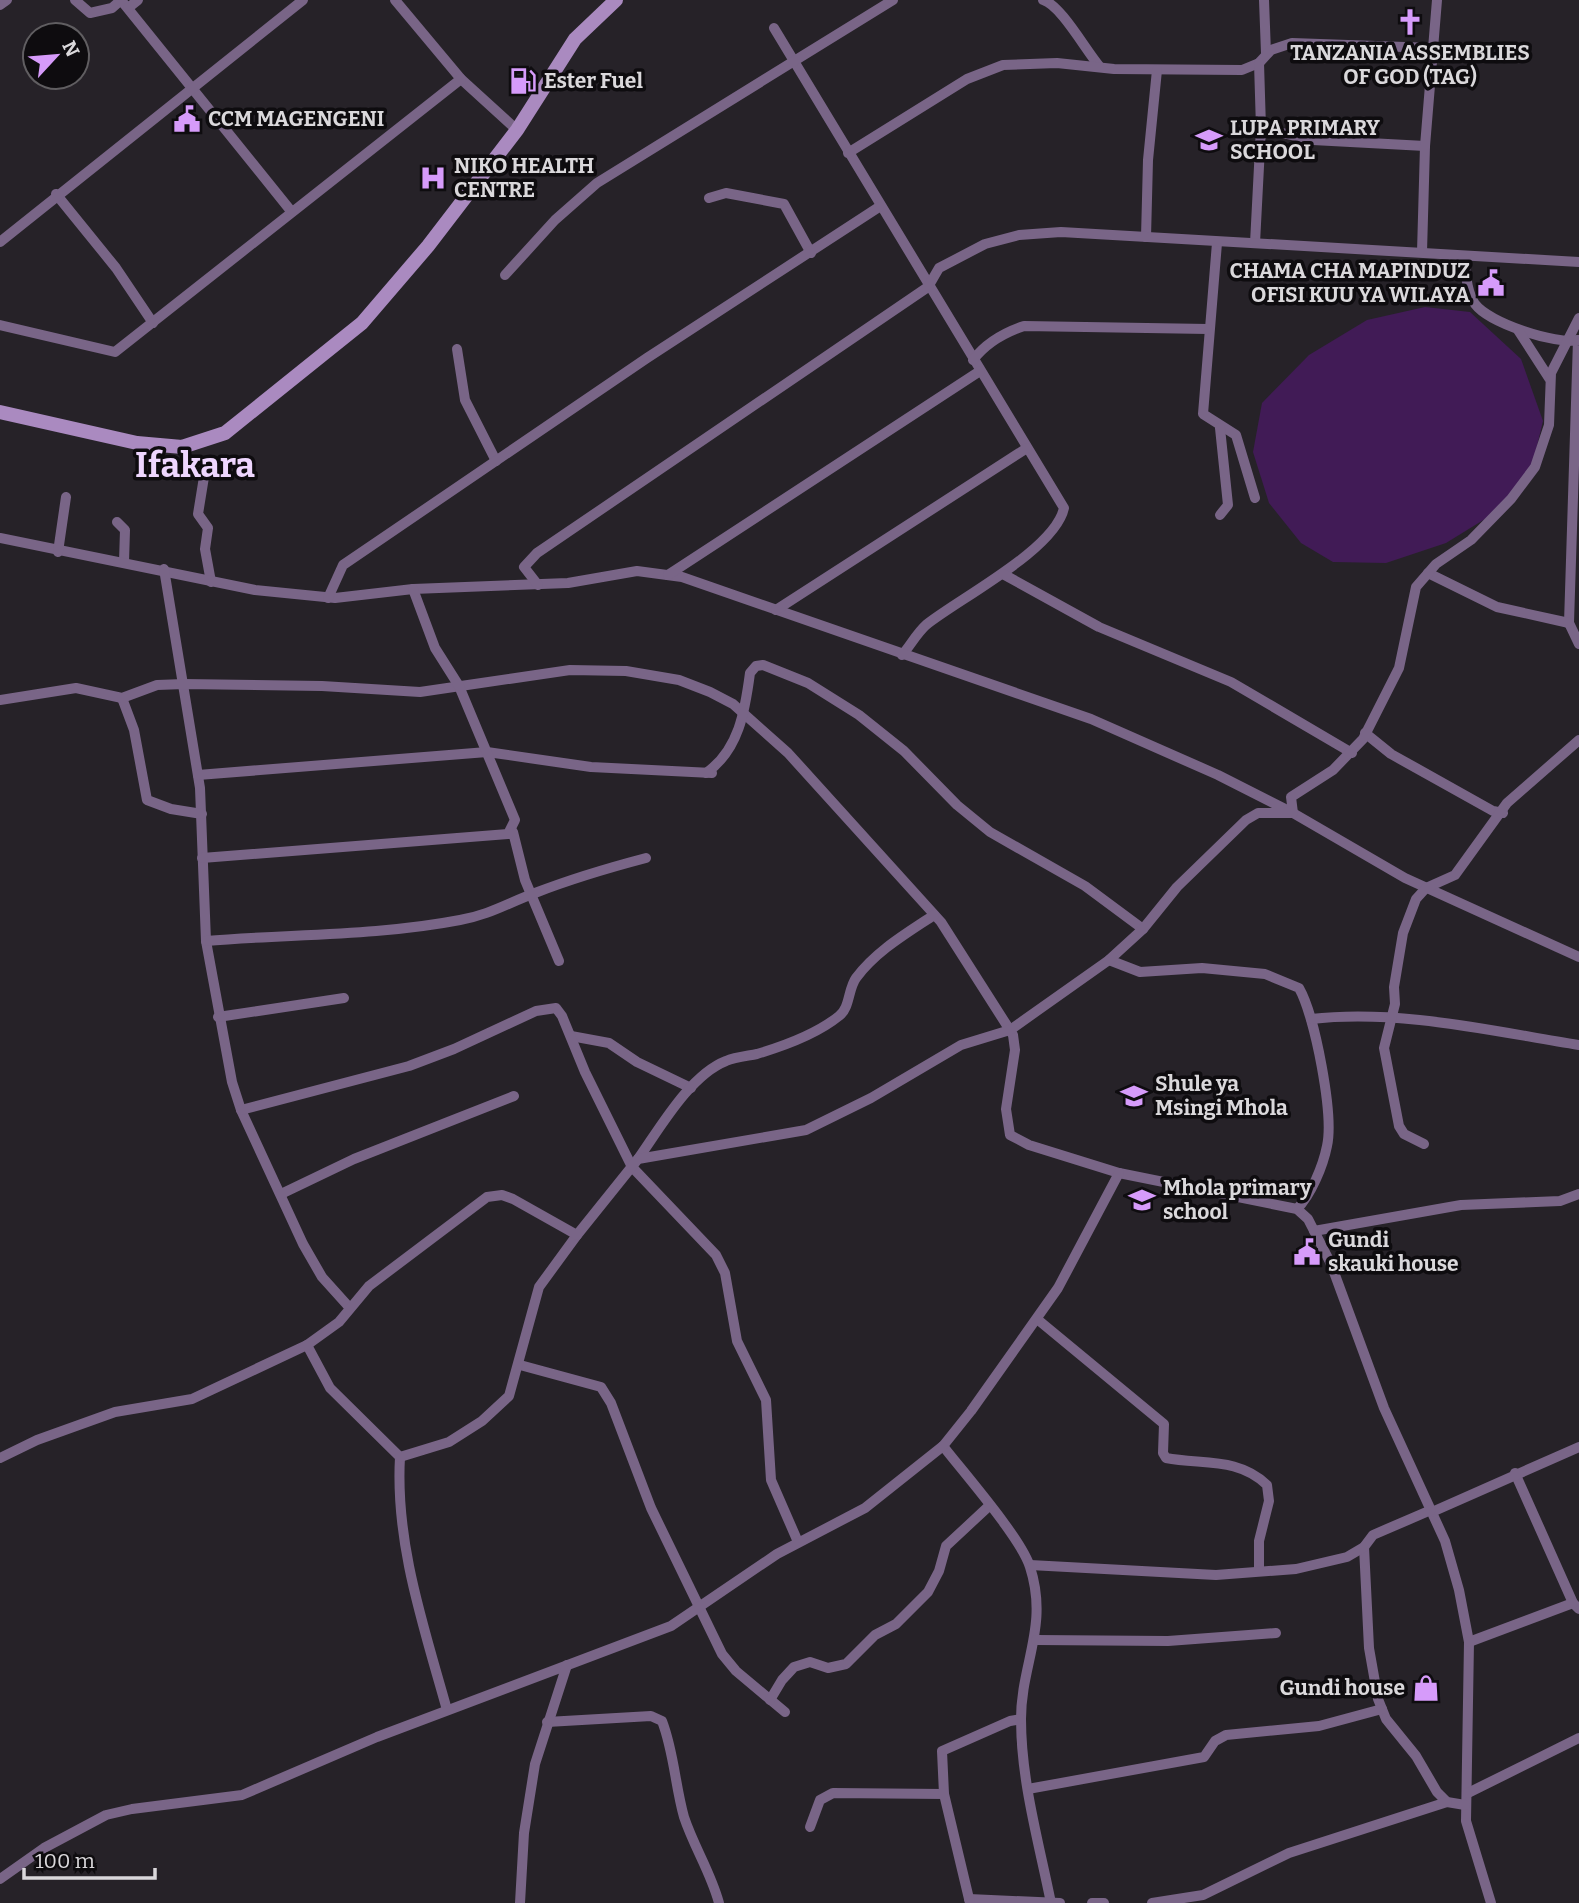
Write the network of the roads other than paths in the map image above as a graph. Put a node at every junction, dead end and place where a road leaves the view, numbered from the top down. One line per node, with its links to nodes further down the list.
1 (7, 0): 11 (street)
2 (75, 0): 12 (street)
3 (138, 0): 12 (street)
4 (303, 0): 20 (street)
5 (395, 0): 19 (street)
6 (616, 0): 22 (main road)
7 (893, 0): 16 (street)
8 (1043, 0): 17 (street)
9 (1264, 0): 15 (street)
10 (1437, 0): 14 (street)
11 (0, 5)
12 (128, 8): 20 (street)
13 (774, 28): 16 (street)
14 (1433, 48): 15 (street); 23 (street)
15 (1262, 58): 18 (street); 21 (street)
16 (793, 61): 24 (street); 37 (street)
17 (1100, 67): 18 (street); 24 (street)
18 (1157, 70): 29 (street)
19 (461, 79): 22 (street); 28 (street)
20 (192, 86): 25 (street); 28 (street)
21 (1261, 128): 23 (street); 32 (street)
22 (517, 130): 49 (main road)
23 (1425, 146): 34 (street)
24 (848, 153): 27 (street)
25 (56, 194): 30 (street); 40 (street)
26 (709, 198): 33 (street)
27 (880, 207): 33 (street); 38 (street)
28 (291, 211): 40 (street)
29 (1146, 237): 31 (street); 38 (street)
30 (0, 242)
31 (1217, 243): 32 (street); 42 (street)
32 (1255, 243): 34 (street)
33 (811, 253): 52 (street)
34 (1422, 253): 35 (street)
35 (1464, 256): 36 (street); 43 (street)
36 (1579, 262)
37 (505, 275)
38 (928, 287): 46 (street); 66 (street)
39 (1579, 320): 44 (street)
40 (153, 323): 41 (street)
41 (0, 325)
42 (1208, 330): 46 (street); 50 (street)
43 (1518, 330): 44 (street); 48 (street)
44 (1573, 341): 48 (street); 70 (street)
45 (457, 349): 52 (street)
46 (973, 360): 47 (street)
47 (980, 371): 51 (street); 64 (street)
48 (1549, 378): 62 (street)
49 (0, 412)
50 (1220, 428): 55 (street); 56 (street)
51 (1027, 448): 63 (street); 69 (street)
52 (496, 461): 68 (street)
53 (204, 477): 65 (street)
54 (66, 496): 59 (street)
55 (1255, 498)
56 (1220, 515)
57 (117, 522): 60 (street)
58 (0, 537): 59 (street)
59 (58, 552): 60 (street)
60 (124, 562): 61 (street)
61 (164, 569): 65 (street); 73 (street)
62 (1427, 573): 70 (street); 78 (street)
63 (1003, 574): 72 (street); 81 (street)
64 (668, 575): 66 (street); 69 (street)
65 (211, 582): 68 (street)
66 (538, 585): 67 (street)
67 (413, 589): 68 (street); 74 (street)
68 (328, 598)
69 (776, 610): 72 (street)
70 (1569, 624): 71 (street)
71 (1579, 644)
72 (902, 655): 83 (street)
73 (184, 684): 74 (street); 75 (street); 82 (street)
74 (459, 686): 77 (street); 80 (street)
75 (122, 698): 76 (street); 85 (street)
76 (0, 700)
77 (744, 714): 80 (street); 91 (street); 92 (street)
78 (1365, 733): 81 (street); 84 (street)
79 (1579, 740): 84 (street)
80 (487, 752): 82 (street); 86 (street)
81 (1352, 753): 83 (street)
82 (198, 775): 85 (street)
83 (1293, 813): 89 (street); 92 (street)
84 (1503, 813): 89 (street)
85 (202, 814): 87 (street)
86 (508, 834): 87 (street); 90 (street)
87 (202, 858): 93 (street)
88 (646, 858): 90 (street)
89 (1426, 888): 94 (street); 99 (street)
90 (531, 895): 93 (street); 96 (street)
91 (934, 915): 101 (street); 104 (street)
92 (1143, 929): 95 (street)
93 (206, 941): 98 (street)
94 (1579, 957)
95 (1109, 960): 100 (street); 101 (street)
96 (559, 961)
97 (344, 998): 98 (street)
98 (218, 1017): 106 (street)
99 (1393, 1017): 100 (street); 103 (street); 107 (street)
100 (1311, 1019): 112 (street)
101 (1010, 1030): 108 (street); 109 (street)
102 (570, 1036): 104 (street); 106 (street); 108 (street)
103 (1579, 1045)
104 (691, 1088): 108 (street)
105 (514, 1096): 110 (street)
106 (240, 1110): 110 (street)
107 (1424, 1144)
108 (635, 1163): 114 (street); 126 (street)
109 (1119, 1173): 112 (street); 116 (street)
110 (281, 1194): 115 (street)
111 (1579, 1194): 113 (street)
112 (1297, 1209): 113 (street)
113 (1314, 1231): 125 (street)
114 (577, 1235): 115 (street); 118 (street)
115 (349, 1307): 117 (street)
116 (1037, 1319): 119 (street); 129 (street)
117 (307, 1345): 121 (street); 122 (street)
118 (520, 1365): 121 (street); 131 (street)
119 (943, 1446): 124 (street); 126 (street)
120 (1579, 1447): 123 (street)
121 (400, 1457): 138 (street)
122 (0, 1458)
123 (1515, 1473): 125 (street); 130 (street)
124 (989, 1506): 128 (street); 136 (street)
125 (1432, 1511): 127 (street); 134 (street)
126 (798, 1542): 131 (street)
127 (1364, 1547): 129 (street); 137 (street)
128 (1030, 1565): 129 (street); 133 (street)
129 (1259, 1572)
130 (1576, 1606): 134 (street)
131 (701, 1608): 135 (street); 136 (street)
132 (1276, 1633): 133 (street)
133 (1036, 1640): 140 (street)
134 (1469, 1642): 144 (street)
135 (566, 1665): 138 (street); 141 (street)
136 (770, 1699): 139 (street)
137 (1382, 1709): 143 (street); 146 (street)
138 (447, 1710): 150 (street)
139 (785, 1712)
140 (1021, 1719): 143 (street); 145 (street)
141 (547, 1722): 153 (street); 154 (street)
142 (1579, 1738): 144 (street)
143 (1028, 1789): 155 (street)
144 (1468, 1793): 147 (street)
145 (944, 1794): 148 (street); 152 (street)
146 (1447, 1802): 147 (street); 159 (street)
147 (1465, 1805): 160 (street)
148 (810, 1827)
149 (1, 1863): 150 (street)
150 (13, 1868): 151 (street)
151 (0, 1879)
152 (969, 1901): 155 (street)
153 (520, 1903)
154 (719, 1903)
155 (1051, 1903): 156 (street)
156 (1060, 1903)
157 (1092, 1903): 158 (street)
158 (1104, 1903)
159 (1152, 1903)
160 (1491, 1903)

